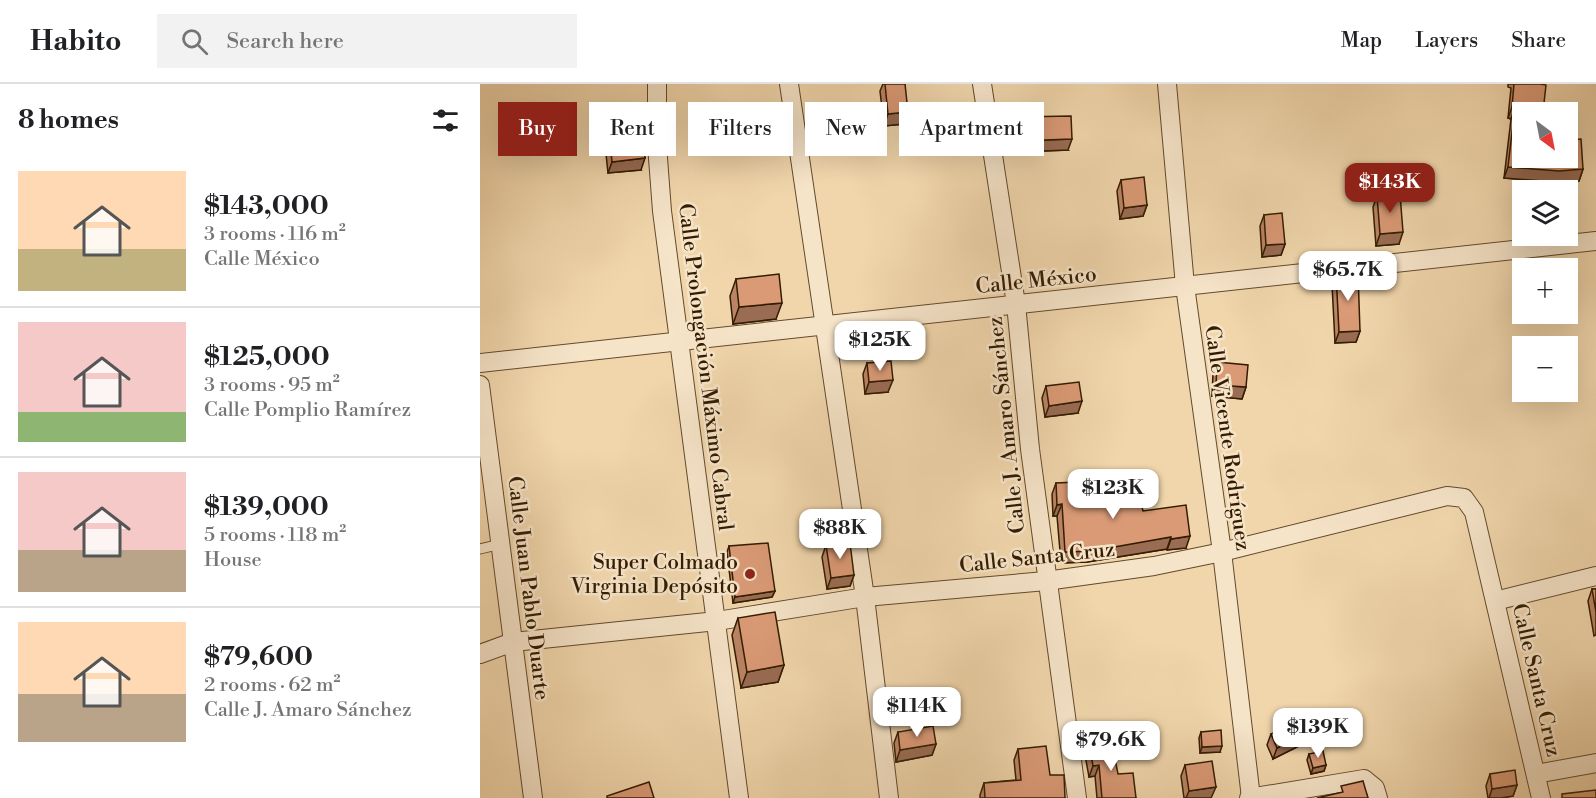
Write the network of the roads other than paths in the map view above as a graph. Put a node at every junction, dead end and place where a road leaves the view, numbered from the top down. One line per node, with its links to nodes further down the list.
1 (657, 84): 9 (street, Calle Prolongación Máximo Cabral)
2 (789, 84): 8 (street)
3 (982, 84): 7 (street, Calle J. Amaro Sánchez)
4 (1167, 84): 6 (street, Calle Vicente Rodríguez)
5 (1596, 241): 6 (street, Calle México)
6 (1185, 286): 7 (street, Calle México); 14 (street, Calle Vicente Rodríguez)
7 (1016, 304): 8 (street, Calle México); 16 (street, Calle J. Amaro Sánchez)
8 (825, 326): 9 (street, Calle México); 17 (street)
9 (681, 341): 10 (street, Calle México); 19 (street, Calle Prolongación Máximo Cabral)
10 (480, 363)
11 (480, 385): 12 (street, Calle Juan Pablo Duarte)
12 (501, 544): 13 (lane); 20 (street, Calle Juan Pablo Duarte)
13 (480, 549)
14 (1222, 552): 16 (street, Calle Santa Cruz); 18 (street, Calle Santa Cruz); 28 (street, Calle Vicente Rodríguez)
15 (1596, 576): 18 (street)
16 (1046, 581): 17 (street, Calle Santa Cruz); 27 (street, Calle J. Amaro Sánchez)
17 (865, 597): 19 (street, Calle Santa Cruz); 26 (street)
18 (1495, 601): 23 (street, Calle Santa Cruz)
19 (717, 621): 20 (street, Calle Santa Cruz); 25 (street, Calle Prolongación Máximo Cabral)
20 (513, 642): 21 (street, Calle Santa Cruz); 24 (street, Calle Juan Pablo Duarte)
21 (480, 654)
22 (1596, 763): 23 (street)
23 (1536, 774): 30 (street, Calle Santa Cruz)
24 (533, 798)
25 (739, 798)
26 (889, 798)
27 (1077, 798)
28 (1251, 798): 29 (street)
29 (1378, 798)
30 (1541, 798)

